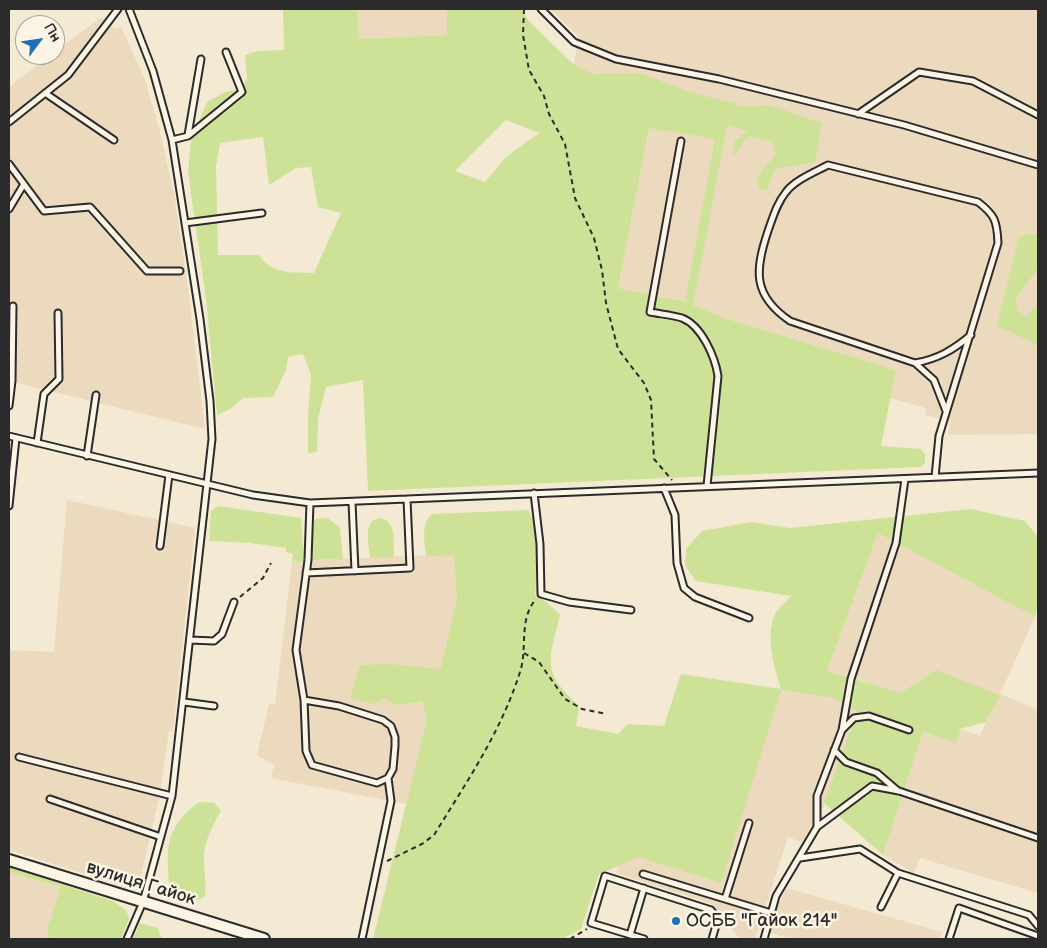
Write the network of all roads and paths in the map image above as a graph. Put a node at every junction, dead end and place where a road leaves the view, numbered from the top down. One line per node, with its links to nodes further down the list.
1 (118, 9): 7 (lane)
2 (129, 9): 13 (lane)
3 (524, 9): 39 (path)
4 (541, 9): 8 (lane)
5 (226, 52): 11 (lane)
6 (201, 60): 11 (lane)
7 (45, 94): 10 (lane); 12 (lane)
8 (858, 114): 9 (lane); 16 (lane)
9 (1038, 115)
10 (9, 122)
11 (188, 136): 13 (lane)
12 (114, 140)
13 (172, 140): 20 (lane)
14 (681, 141): 38 (lane)
15 (9, 164): 17 (lane)
16 (1038, 165)
17 (24, 184): 18 (lane); 21 (lane)
18 (9, 209)
19 (262, 213): 20 (lane)
20 (185, 224): 37 (lane)
21 (180, 271)
22 (13, 306): 27 (lane)
23 (58, 313): 31 (lane)
24 (971, 335): 25 (lane); 25 (lane); 28 (lane)
25 (915, 362): 28 (lane)
26 (96, 395): 32 (lane)
27 (9, 406)
28 (947, 412): 35 (lane)
29 (9, 436): 30 (lane)
30 (16, 438): 31 (lane); 45 (lane)
31 (37, 443): 32 (lane)
32 (87, 456): 34 (lane)
33 (1038, 473): 35 (lane)
34 (169, 475): 37 (lane); 46 (lane)
35 (935, 478): 36 (lane)
36 (905, 479): 38 (lane); 60 (lane)
37 (207, 485): 44 (lane); 54 (lane)
38 (707, 486): 39 (lane)
39 (678, 487): 40 (lane)
40 (664, 488): 41 (lane); 53 (lane)
41 (534, 493): 42 (lane); 50 (lane)
42 (407, 499): 43 (lane); 48 (lane)
43 (352, 502): 44 (lane); 48 (lane)
44 (310, 503): 49 (lane)
45 (9, 506)
46 (160, 546)
47 (271, 563): 51 (path)
48 (355, 571): 49 (lane)
49 (306, 573): 56 (lane)
50 (541, 594): 52 (lane); 55 (path)
51 (234, 602): 54 (lane)
52 (631, 610)
53 (749, 618)
54 (190, 640): 57 (lane)
55 (524, 653): 59 (path); 74 (path)
56 (304, 700): 64 (lane); 64 (lane)
57 (184, 702): 58 (lane); 66 (lane)
58 (214, 706)
59 (607, 714)
60 (842, 730): 61 (lane); 62 (lane)
61 (909, 730)
62 (834, 750): 65 (lane); 69 (lane)
63 (19, 757): 66 (lane)
64 (388, 778): 74 (lane)
65 (899, 791): 69 (lane); 71 (lane)
66 (172, 796): 70 (lane)
67 (50, 798): 70 (lane)
68 (749, 823): 78 (lane)
69 (817, 827): 72 (lane)
70 (161, 837): 79 (lane)
71 (1038, 838)
72 (800, 858): 75 (lane); 81 (lane)
73 (9, 860): 79 (street, вулиця Гайок)
74 (378, 865): 88 (lane)
75 (898, 873): 80 (lane); 83 (lane)
76 (643, 874): 78 (lane)
77 (644, 888): 82 (lane); 84 (lane); 91 (lane)
78 (725, 899): 81 (lane)
79 (143, 902): 86 (lane); 87 (street, вулиця Гайок)
80 (881, 907)
81 (772, 912): 92 (lane)
82 (591, 923): 84 (lane); 89 (path)
83 (1038, 926)
84 (630, 935): 90 (lane)
85 (1038, 936): 93 (lane)
86 (127, 939)
87 (264, 939)
88 (362, 939)
89 (570, 939)
90 (644, 939)
91 (712, 939)
92 (764, 939)
93 (950, 939)

